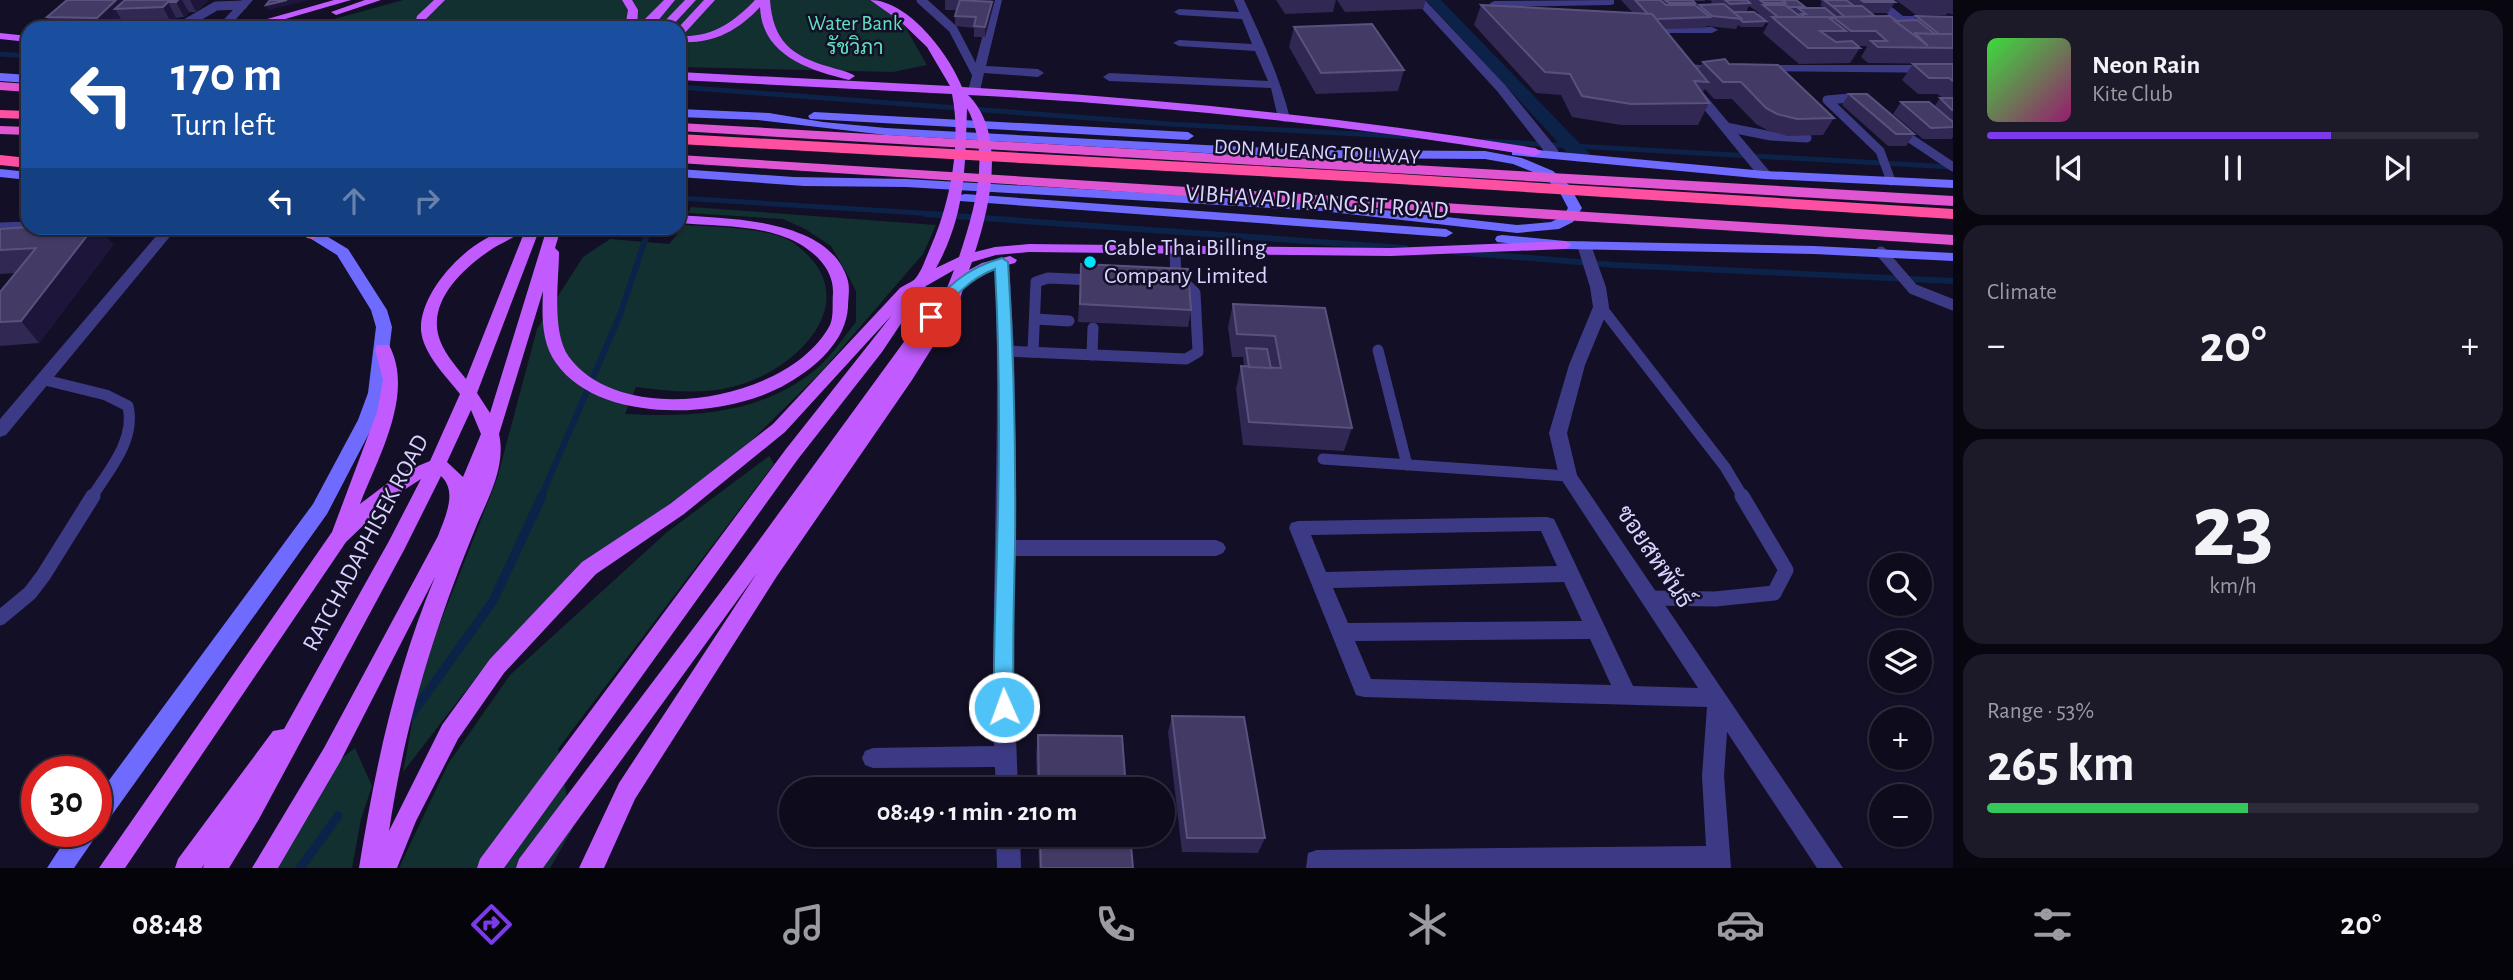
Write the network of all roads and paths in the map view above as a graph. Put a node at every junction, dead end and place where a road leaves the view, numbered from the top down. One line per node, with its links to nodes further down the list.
1 (83, 0): 23 (street)
2 (346, 0): 26 (main road)
3 (376, 0): 27 (main road)
4 (440, 0): 28 (main road)
5 (627, 0): 29 (main road)
6 (670, 0): 30 (main road)
7 (691, 0): 31 (main road)
8 (710, 0): 33 (main road)
9 (763, 0): 37 (main road); 51 (main road)
10 (875, 0): 51 (main road)
11 (921, 0): 42 (lane)
12 (997, 0): 42 (street)
13 (1240, 0): 20 (street)
14 (1419, 0): 71 (street)
15 (1876, 0): 22 (street)
16 (245, 3): 24 (lane); 25 (street)
17 (1494, 4): 18 (street)
18 (1612, 4)
19 (1179, 12): 20 (street)
20 (1247, 16): 40 (street)
21 (1874, 19): 22 (street)
22 (1900, 19): 32 (street)
23 (58, 21)
24 (192, 21)
25 (228, 21)
26 (267, 21)
27 (302, 21)
28 (421, 21)
29 (632, 21)
30 (649, 21)
31 (671, 21)
32 (1951, 21)
33 (686, 26)
34 (1712, 30): 39 (street)
35 (0, 35): 36 (main road)
36 (21, 36)
37 (686, 39)
38 (1179, 44): 40 (street)
39 (1660, 46)
40 (1262, 48): 49 (street)
41 (1953, 69): 62 (street)
42 (979, 73): 43 (street); 51 (street)
43 (1038, 73)
44 (686, 76): 51 (main road)
45 (1109, 77): 49 (street)
46 (0, 78): 47 (highway)
47 (21, 81)
48 (21, 83): 50 (highway)
49 (1276, 85): 59 (street)
50 (0, 86)
51 (959, 90): 59 (main road); 148 (main road); 150 (main road)
52 (0, 102): 53 (highway)
53 (21, 104)
54 (1874, 111): 80 (lane)
55 (686, 113): 58 (main road)
56 (0, 114): 57 (highway)
57 (21, 115)
58 (760, 117): 70 (main road); 81 (main road)
59 (1284, 118): 70 (main road)
60 (1893, 126): 75 (lane)
61 (686, 127): 83 (highway, VIBHAVADI RANGSIT ROAD)
62 (1726, 127): 65 (lane); 79 (street)
63 (0, 130): 64 (highway)
64 (21, 131)
65 (1807, 138)
66 (686, 139): 84 (highway, DON MUEANG TOLLWAY)
67 (21, 150): 68 (highway)
68 (0, 151)
69 (686, 152): 86 (highway, DON MUEANG TOLLWAY)
70 (1535, 152): 71 (main road)
71 (1553, 153): 79 (main road)
72 (686, 159): 95 (highway, VIBHAVADI RANGSIT ROAD)
73 (0, 160): 74 (highway)
74 (21, 162)
75 (1953, 167)
76 (0, 173): 78 (main road)
77 (686, 173): 81 (main road, VIBHAVADI RANGSIT ROAD)
78 (21, 175)
79 (1765, 175): 80 (main road)
80 (1891, 180): 82 (main road)
81 (795, 181): 96 (main road, VIBHAVADI RANGSIT ROAD)
82 (1953, 184)
83 (1953, 201)
84 (1953, 214)
85 (686, 220): 94 (main road)
86 (1953, 226)
87 (21, 227): 88 (lane)
88 (0, 228)
89 (164, 235): 116 (street)
90 (315, 235): 111 (main road)
91 (505, 235): 122 (main road)
92 (544, 235): 131 (main road, RATCHADAPHISEK ROAD)
93 (545, 235): 145 (main road)
94 (546, 235)
95 (1953, 240)
96 (1565, 245): 98 (main road); 100 (main road, VIBHAVADI RANGSIT ROAD)
97 (1068, 247): 98 (main road); 102 (main road); 147 (main road)
98 (1175, 251): 105 (lane)
99 (1881, 252): 100 (main road, VIBHAVADI RANGSIT ROAD); 101 (main road, VIBHAVADI RANGSIT ROAD); 106 (lane)
100 (1588, 257): 107 (street)
101 (1953, 257)
102 (1002, 262): 113 (street); 149 (main road)
103 (1112, 281): 108 (lane)
104 (1163, 283): 105 (lane)
105 (1176, 283): 115 (lane)
106 (1953, 305)
107 (1601, 307): 120 (street, ซอยสหพันธ์); 127 (lane)
108 (1035, 319): 109 (lane); 114 (lane)
109 (1069, 321)
110 (1093, 328): 115 (lane)
111 (383, 349): 121 (main road); 137 (main road)
112 (1378, 350): 119 (lane)
113 (1006, 351): 114 (lane); 123 (street)
114 (1033, 352): 115 (lane)
115 (1091, 355)
116 (45, 380): 117 (street); 128 (lane)
117 (0, 431)
118 (1324, 459): 119 (lane)
119 (1406, 465): 120 (lane)
120 (1569, 476): 127 (street, ซอยสหพันธ์)
121 (339, 537): 122 (main road); 142 (main road)
122 (460, 545): 146 (main road)
123 (1006, 548): 124 (street); 134 (street)
124 (1216, 548)
125 (1573, 574): 126 (street); 126 (street); 129 (street)
126 (1319, 579): 130 (street)
127 (1650, 598): 133 (street, ซอยสหพันธ์)
128 (0, 618)
129 (1597, 630): 130 (street); 132 (street)
130 (1341, 632): 132 (street)
131 (327, 675): 143 (main road); 144 (main road, RATCHADAPHISEK ROAD)
132 (1627, 696): 133 (street)
133 (1718, 698): 140 (street); 153 (street, ซอยสหพันธ์)
134 (1006, 756): 135 (street); 136 (street)
135 (873, 758)
136 (1007, 777)
137 (112, 796)
138 (74, 847): 141 (main road)
139 (1008, 847): 151 (street)
140 (1718, 863): 152 (street)
141 (59, 868)
142 (111, 868)
143 (187, 868)
144 (215, 868)
145 (264, 868)
146 (371, 868)
147 (385, 868)
148 (489, 868)
149 (528, 868)
150 (591, 868)
151 (1009, 868)
152 (1318, 868)
153 (1831, 868)

